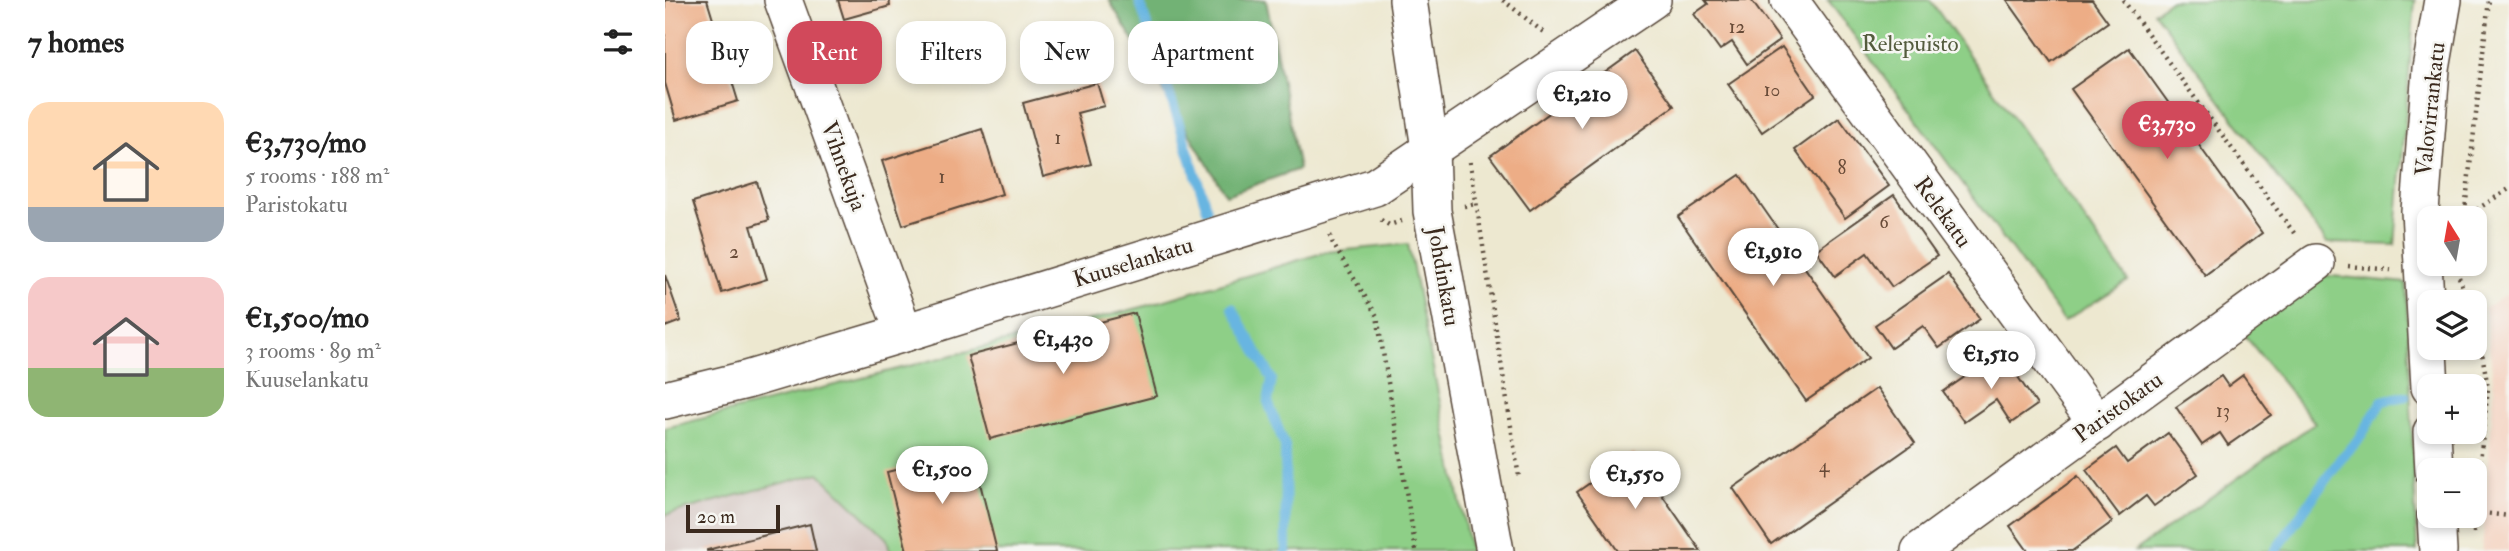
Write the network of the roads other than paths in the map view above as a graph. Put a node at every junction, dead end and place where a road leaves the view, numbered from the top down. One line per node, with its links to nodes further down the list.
1 (783, 0): 8 (street, Vihnekuja)
2 (1408, 0): 6 (street, Johdinkatu)
3 (1653, 0): 6 (street, Kuuselankatu)
4 (1789, 0): 11 (street, Relekatu)
5 (2443, 0): 9 (street, Valovirrankatu)
6 (1430, 149): 8 (street, Kuuselankatu); 13 (street, Johdinkatu)
7 (2316, 263): 11 (street, Paristokatu)
8 (904, 333): 10 (street, Kuuselankatu)
9 (2429, 374)
10 (665, 400)
11 (2097, 423): 14 (street, Paristokatu)
12 (2437, 528): 15 (street)
13 (1495, 551)
14 (1920, 551)
15 (2438, 551)

